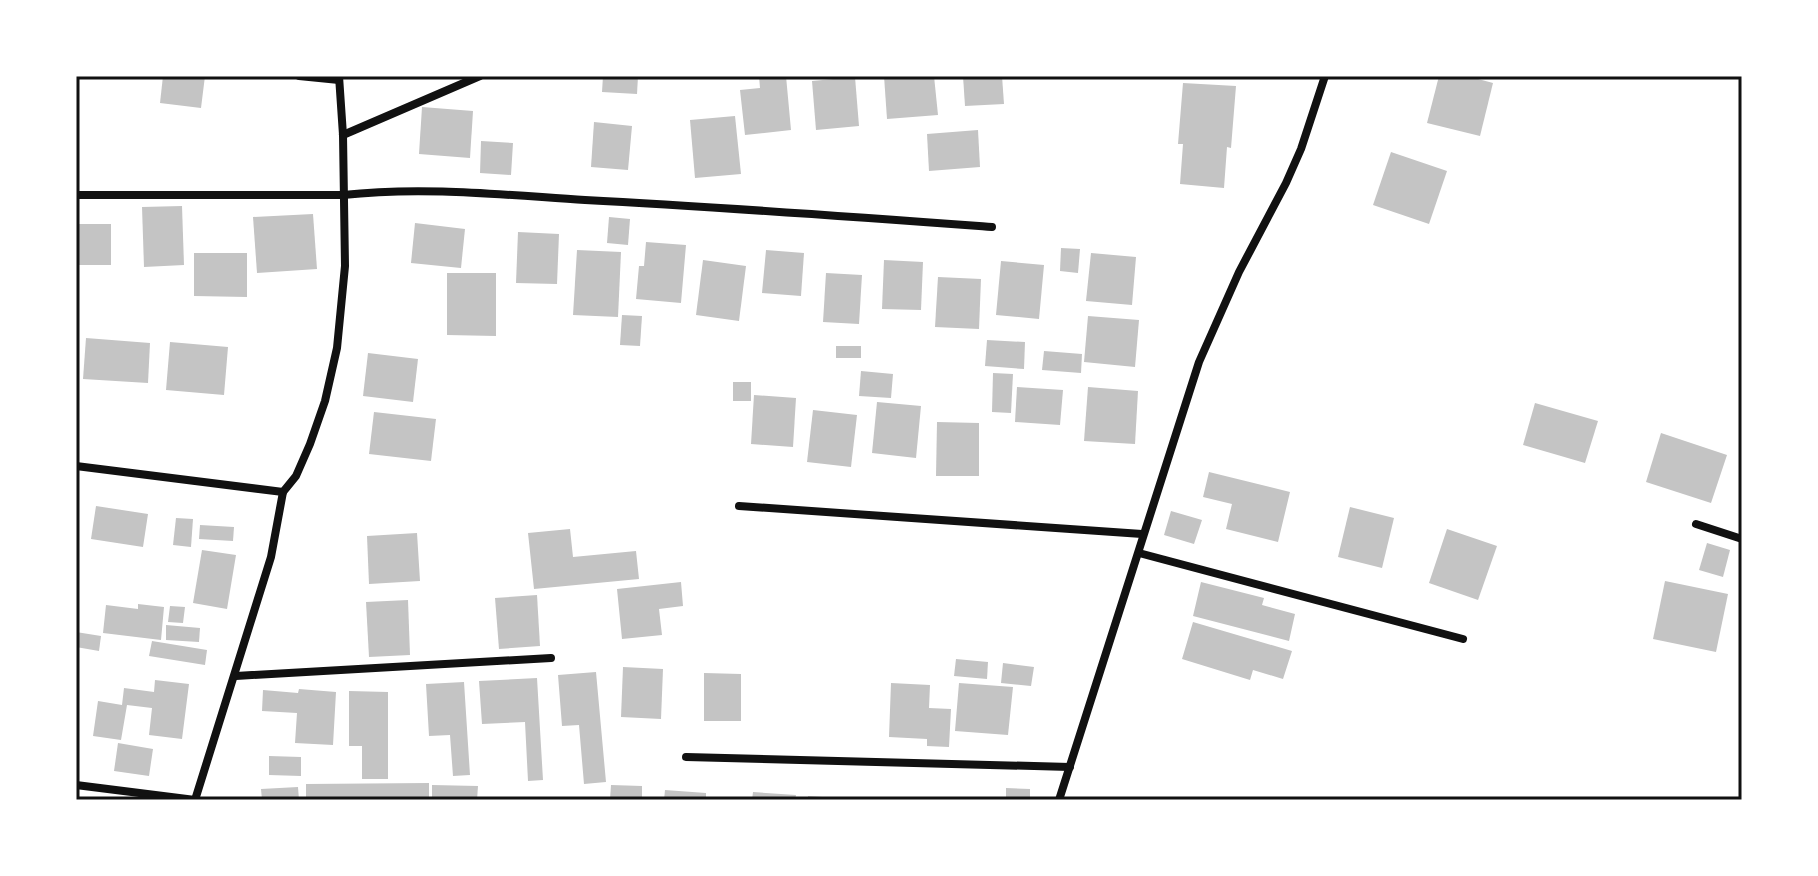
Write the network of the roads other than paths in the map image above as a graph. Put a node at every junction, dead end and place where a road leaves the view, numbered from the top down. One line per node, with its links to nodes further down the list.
1 (299, 76): 4 (street)
2 (480, 76): 5 (street)
3 (1325, 76): 13 (street)
4 (339, 78): 5 (street)
5 (343, 135): 7 (street)
6 (76, 195): 7 (street)
7 (343, 195): 8 (street); 10 (street)
8 (992, 227)
9 (76, 466): 10 (street)
10 (283, 492): 18 (street)
11 (739, 506): 13 (street)
12 (1696, 524): 14 (street)
13 (1142, 534): 15 (street)
14 (1742, 539)
15 (1139, 553): 16 (street); 20 (street)
16 (1463, 639)
17 (551, 658): 18 (street)
18 (236, 676): 22 (street)
19 (686, 757): 20 (street)
20 (1070, 767): 23 (street)
21 (76, 785): 22 (street)
22 (195, 800)
23 (1059, 800)

